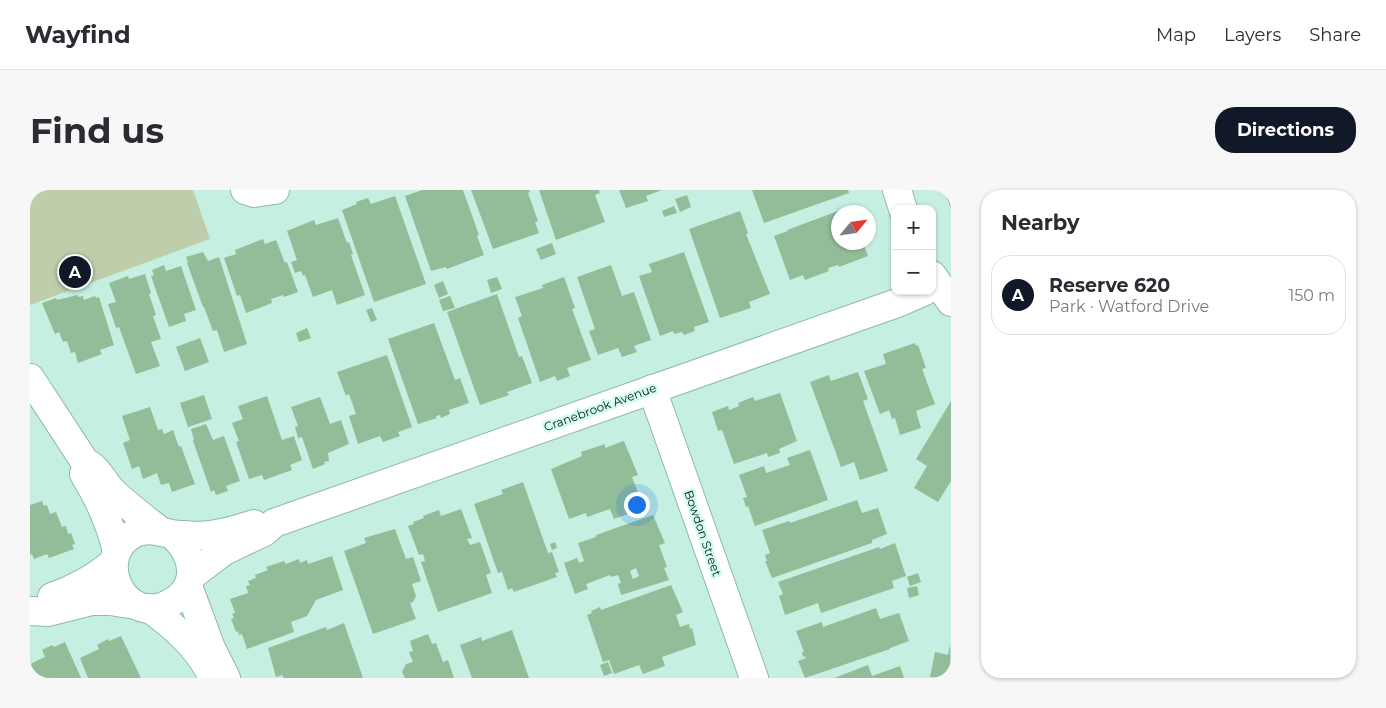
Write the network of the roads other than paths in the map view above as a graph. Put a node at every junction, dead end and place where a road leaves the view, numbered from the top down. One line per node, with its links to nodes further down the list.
1 (245, 190): 2 (street)
2 (275, 190)
3 (897, 190): 4 (street)
4 (902, 205)
5 (918, 295): 7 (street, Cranebrook Avenue)
6 (30, 378): 8 (street)
7 (652, 389): 9 (street, Cranebrook Avenue); 15 (street, Bowdon Street)
8 (85, 462): 10 (street); 11 (street)
9 (274, 523): 10 (street, Cranebrook Avenue); 12 (street, Cranebrook Avenue)
10 (165, 532): 11 (street); 12 (street)
11 (115, 557): 13 (street); 14 (street)
12 (189, 581): 13 (street); 17 (street)
13 (142, 606): 14 (street); 16 (street)
14 (30, 611)
15 (749, 676)
16 (213, 678)
17 (226, 678)

